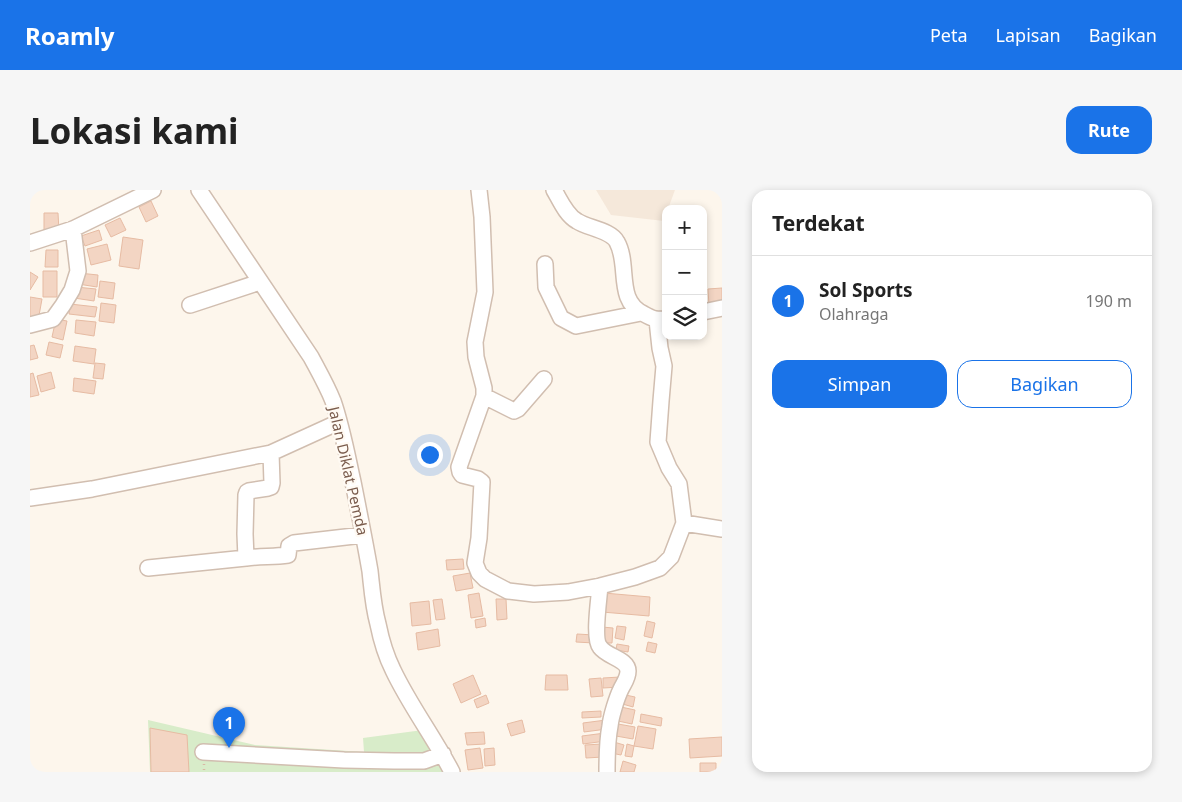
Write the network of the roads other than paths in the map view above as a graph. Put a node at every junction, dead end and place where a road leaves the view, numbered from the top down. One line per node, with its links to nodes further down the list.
1 (153, 190): 5 (street)
2 (199, 190): 8 (street, Jalan Diklat Pemda)
3 (479, 190): 16 (street)
4 (554, 190): 12 (street)
5 (72, 229): 6 (street); 14 (street)
6 (30, 243)
7 (545, 264): 12 (street)
8 (260, 282): 9 (street); 17 (street, Jalan Diklat Pemda)
9 (190, 305)
10 (722, 308): 11 (street)
11 (707, 311)
12 (641, 313): 13 (street)
13 (661, 320): 20 (street)
14 (30, 325)
15 (544, 379): 16 (street)
16 (484, 396): 25 (street)
17 (339, 422): 18 (street); 22 (street, Jalan Diklat Pemda)
18 (271, 453): 19 (street); 23 (street)
19 (30, 498)
20 (684, 523): 21 (street); 25 (street)
21 (722, 529)
22 (363, 535): 23 (street); 27 (street, Jalan Diklat Pemda)
23 (246, 558): 24 (street)
24 (148, 568)
25 (600, 586): 29 (street)
26 (204, 752): 27 (street)
27 (443, 754): 28 (street, Jalan Diklat Pemda)
28 (452, 772)
29 (607, 772)

